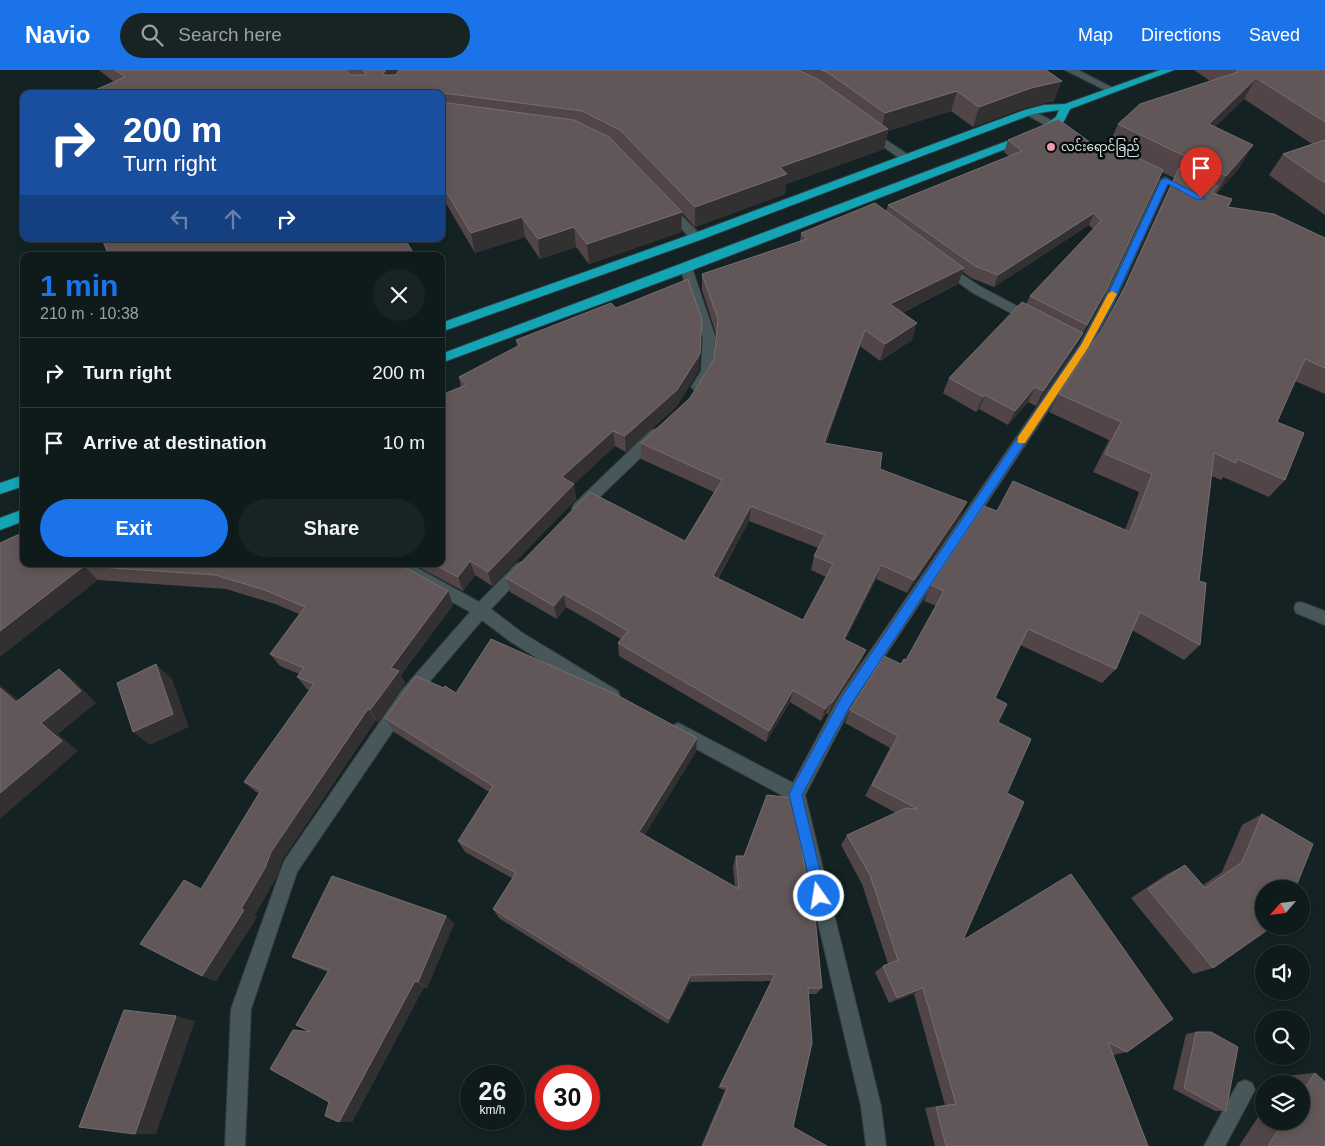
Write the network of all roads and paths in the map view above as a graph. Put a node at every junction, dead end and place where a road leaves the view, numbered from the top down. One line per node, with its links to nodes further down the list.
1 (1070, 70): 3 (street)
2 (1169, 70): 3 (highway)
3 (1110, 89): 4 (highway)
4 (1066, 107): 5 (highway); 7 (highway)
5 (1029, 112): 7 (street); 9 (highway)
6 (859, 124): 9 (street)
7 (1052, 125): 8 (street); 12 (highway)
8 (1078, 138)
9 (906, 158): 14 (highway)
10 (1166, 180): 34 (street)
11 (662, 202): 14 (street)
12 (855, 202): 13 (street); 16 (highway)
13 (871, 214)
14 (696, 237): 18 (highway)
15 (933, 259): 17 (street)
16 (686, 268): 19 (highway); 20 (street)
17 (1044, 324)
18 (445, 327)
19 (445, 357)
20 (688, 402)
21 (668, 424): 25 (street)
22 (20, 482): 23 (highway)
23 (0, 489)
24 (20, 516): 26 (highway)
25 (568, 519)
26 (0, 524)
27 (535, 554): 30 (street)
28 (402, 567): 30 (street)
29 (1301, 608): 31 (street)
30 (481, 610): 32 (street); 36 (street)
31 (1325, 618)
32 (629, 705)
33 (664, 724): 34 (street)
34 (796, 794): 37 (street)
35 (1245, 1090): 38 (street)
36 (236, 1146)
37 (876, 1146)
38 (1214, 1146)

